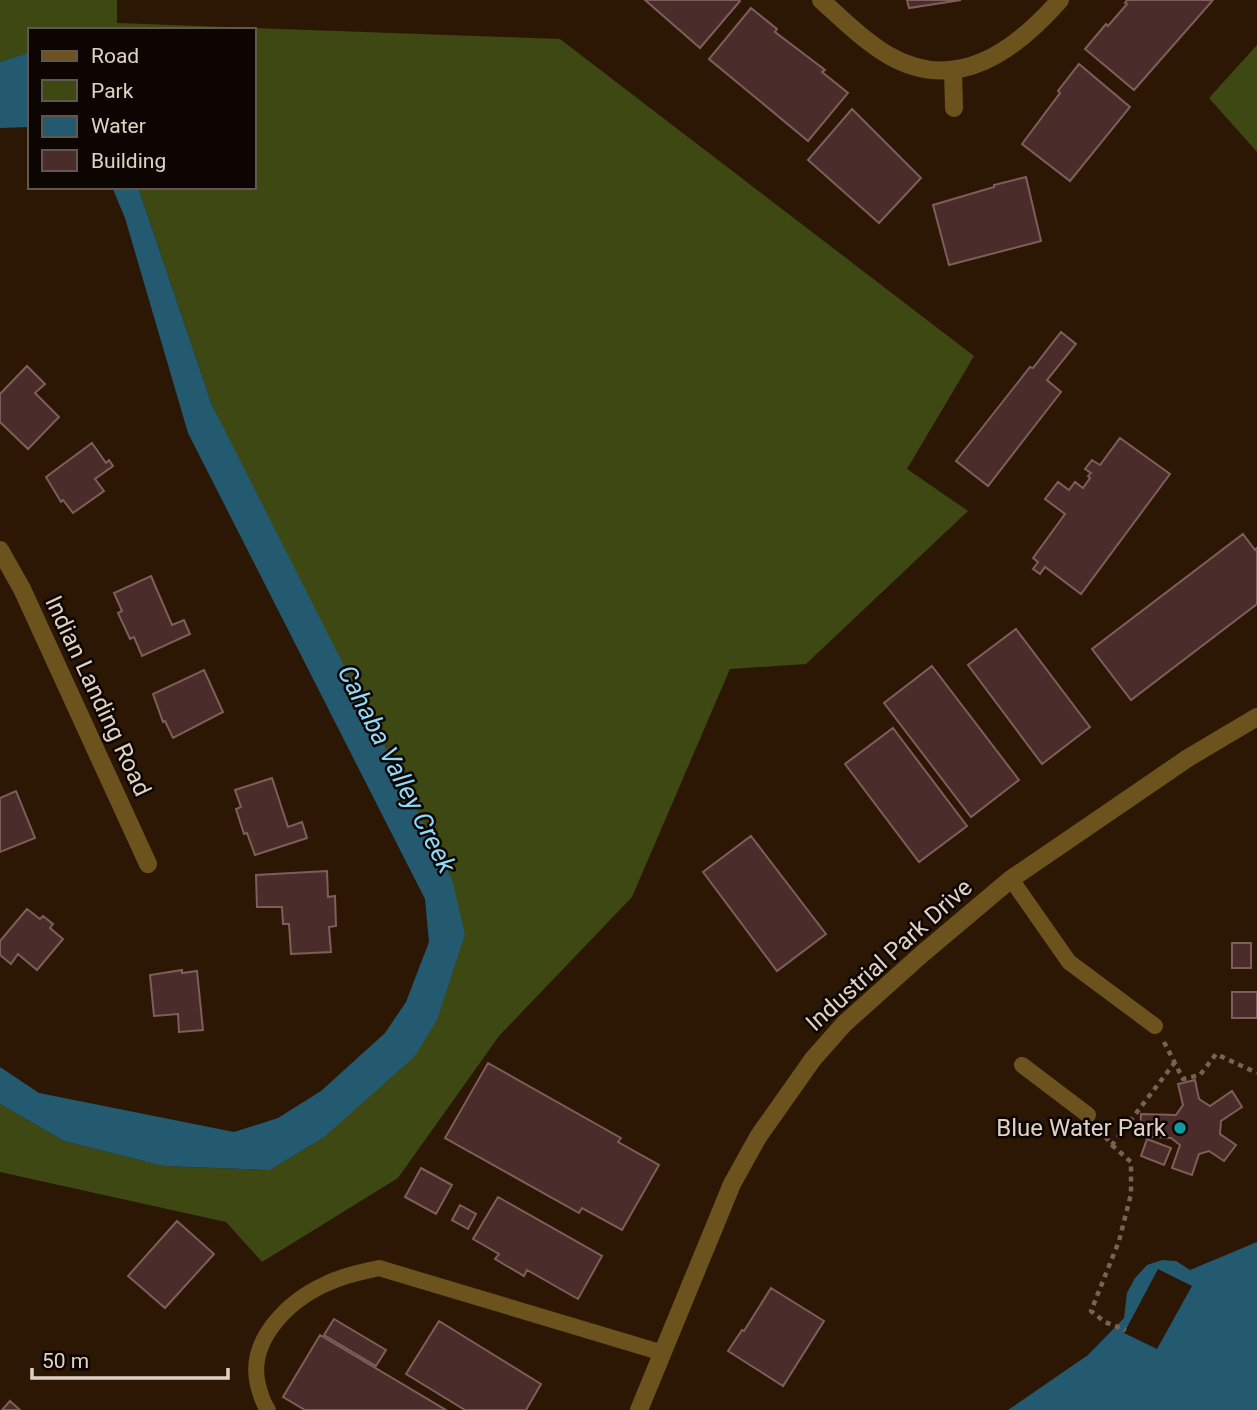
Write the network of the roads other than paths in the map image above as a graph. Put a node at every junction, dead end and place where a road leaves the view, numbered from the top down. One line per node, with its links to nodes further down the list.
1 (821, 0): 3 (street)
2 (1060, 0): 3 (street)
3 (953, 70): 4 (street)
4 (954, 108)
5 (0, 550): 7 (street, Indian Landing Road)
6 (1257, 717): 8 (street, Industrial Park Drive)
7 (148, 864)
8 (1011, 879): 9 (lane); 12 (street, Industrial Park Drive)
9 (1155, 1026)
10 (1022, 1065): 11 (lane)
11 (1088, 1115)
12 (663, 1353): 13 (lane); 14 (street, Industrial Park Drive)
13 (268, 1410)
14 (639, 1410)

